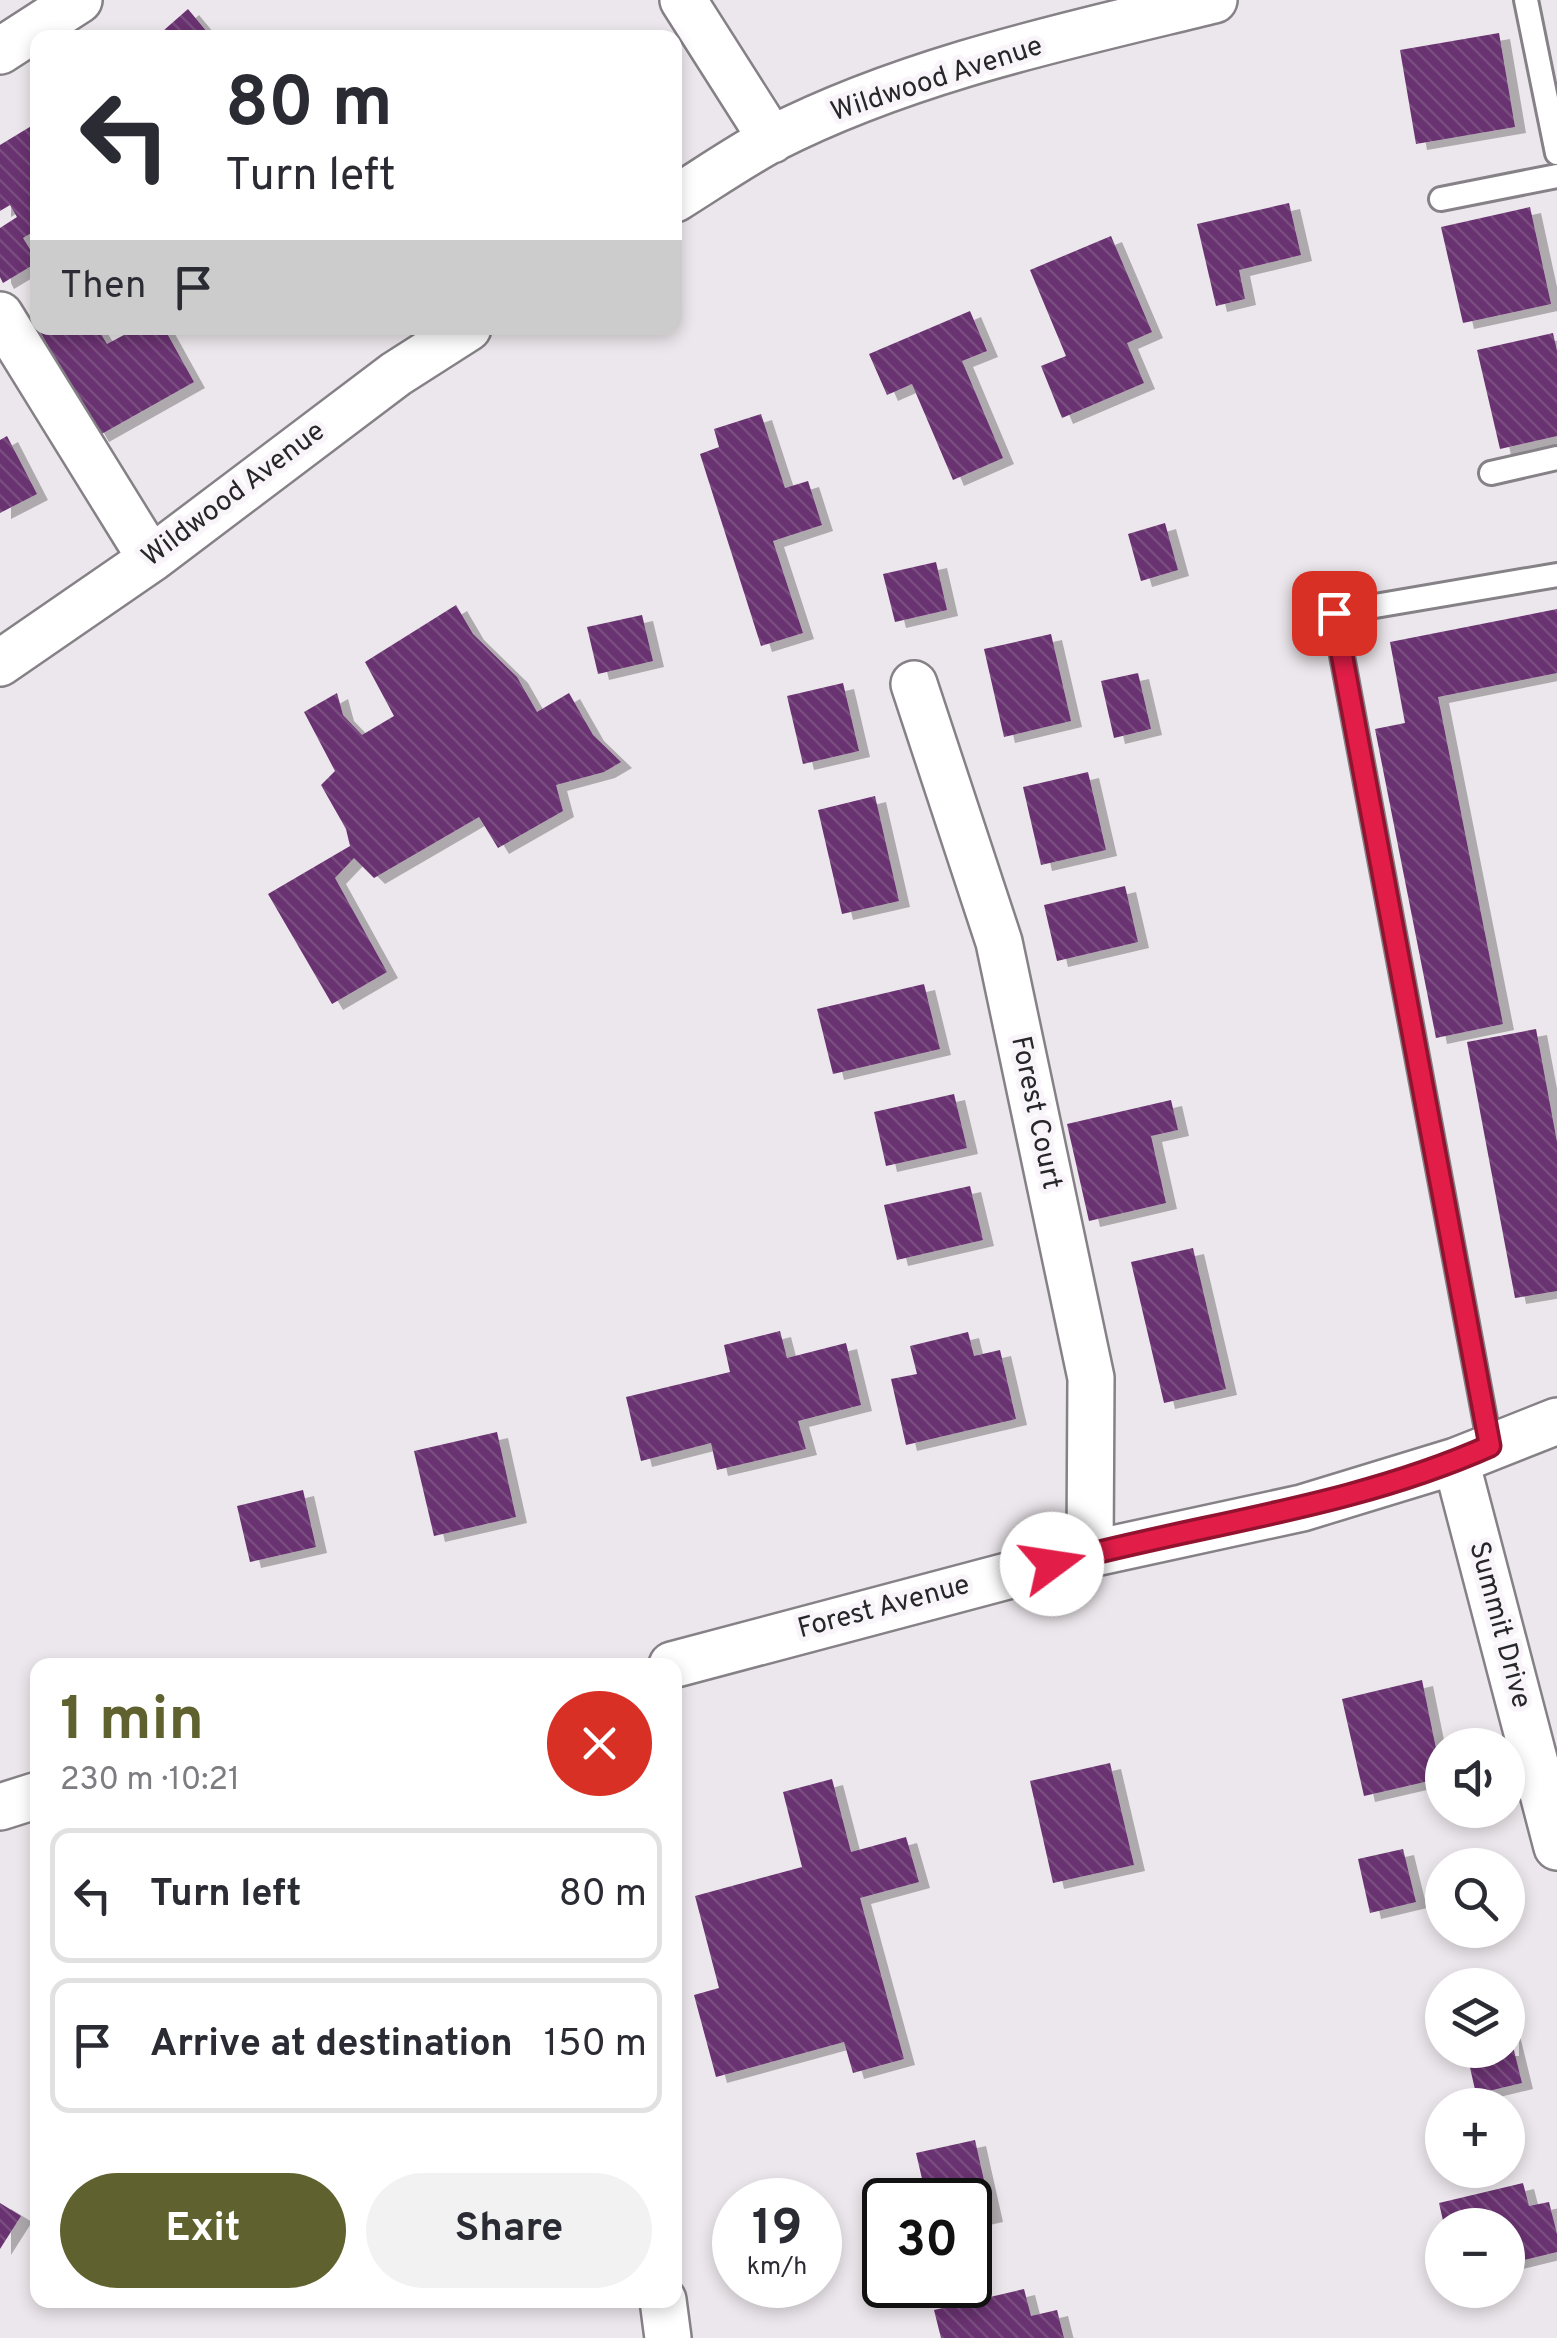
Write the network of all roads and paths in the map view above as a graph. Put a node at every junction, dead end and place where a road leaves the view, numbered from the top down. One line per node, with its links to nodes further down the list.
1 (78, 0): 5 (street)
2 (683, 0): 8 (street)
3 (1214, 0): 8 (street, Wildwood Avenue)
4 (1526, 0): 9 (lane)
5 (31, 30)
6 (30, 31): 7 (street)
7 (0, 50)
8 (772, 140): 11 (street, Wildwood Avenue)
9 (1557, 152)
10 (1557, 176): 12 (lane)
11 (682, 194)
12 (1442, 200)
13 (0, 315): 17 (street)
14 (457, 335): 17 (street, Wildwood Avenue)
15 (1557, 458): 16 (lane)
16 (1491, 473)
17 (151, 559): 19 (street, Wildwood Avenue)
18 (1557, 575): 22 (lane)
19 (0, 662)
20 (914, 684): 23 (street, Forest Court)
21 (1557, 1421): 22 (street, Forest Avenue)
22 (1473, 1454): 23 (street, Forest Avenue); 27 (street, Summit Drive)
23 (1090, 1554): 24 (street, Forest Avenue)
24 (682, 1662)
25 (30, 1798): 26 (street)
26 (0, 1807)
27 (1557, 1847)
28 (664, 2308): 29 (street)
29 (668, 2338)

